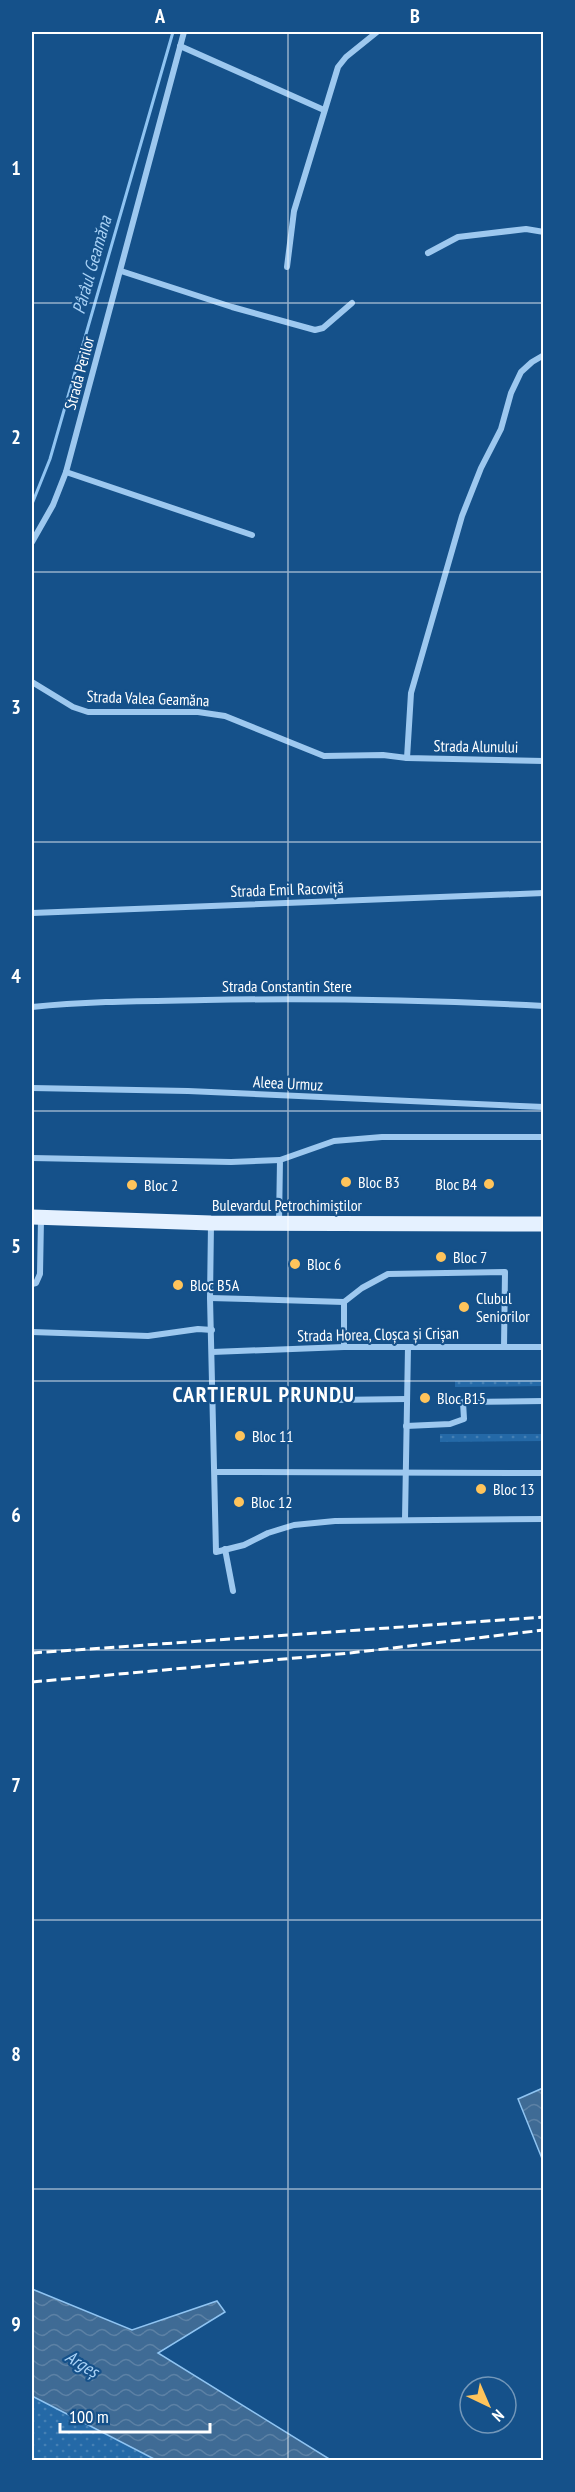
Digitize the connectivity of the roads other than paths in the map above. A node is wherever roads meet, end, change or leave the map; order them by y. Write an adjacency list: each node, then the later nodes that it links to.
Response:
1 (184, 32): 3 (street, Strada Perilor)
2 (377, 32): 4 (street)
3 (180, 46): 4 (street); 8 (street, Strada Perilor)
4 (324, 110): 7 (street)
5 (543, 232): 6 (street)
6 (428, 253)
7 (286, 267)
8 (121, 271): 9 (street); 11 (street, Strada Perilor)
9 (352, 303)
10 (543, 356): 15 (street)
11 (66, 472): 12 (street); 13 (street, Strada Perilor)
12 (252, 535)
13 (32, 542)
14 (32, 682): 15 (street, Strada Valea Geamăna)
15 (407, 758): 16 (street, Strada Alunului)
16 (543, 761)
17 (543, 893): 18 (street, Strada Emil Racoviță)
18 (32, 913)
19 (543, 1006): 20 (street, Strada Constantin Stere)
20 (32, 1007)
21 (32, 1088): 22 (street, Aleea Urmuz)
22 (543, 1107)
23 (543, 1137): 25 (street)
24 (32, 1158): 25 (street)
25 (280, 1160): 28 (street)
26 (36, 1217): 27 (main road, Bulevardul Petrochimiștilor); 30 (street)
27 (211, 1223): 28 (main road, Bulevardul Petrochimiștilor); 31 (street)
28 (279, 1223): 29 (main road, Bulevardul Petrochimiștilor)
29 (543, 1224)
30 (32, 1284)
31 (210, 1298): 32 (street); 33 (street)
32 (344, 1302): 35 (street); 37 (street)
33 (212, 1330): 34 (street); 39 (street)
34 (32, 1332)
35 (344, 1347): 36 (street, Strada Horea, Cloșca și Crișan); 39 (street, Strada Horea, Cloșca și Crișan)
36 (408, 1347): 37 (street, Strada Horea, Cloșca și Crișan); 40 (street)
37 (504, 1347): 38 (street, Strada Horea, Cloșca și Crișan)
38 (543, 1347)
39 (212, 1352): 44 (street)
40 (407, 1399): 41 (street); 43 (street)
41 (333, 1400)
42 (543, 1401): 43 (street)
43 (406, 1426): 45 (street)
44 (215, 1472): 45 (street); 49 (street)
45 (406, 1473): 46 (street); 47 (street)
46 (543, 1473)
47 (405, 1519): 48 (street); 49 (street)
48 (543, 1519)
49 (225, 1549): 50 (street)
50 (234, 1591)

